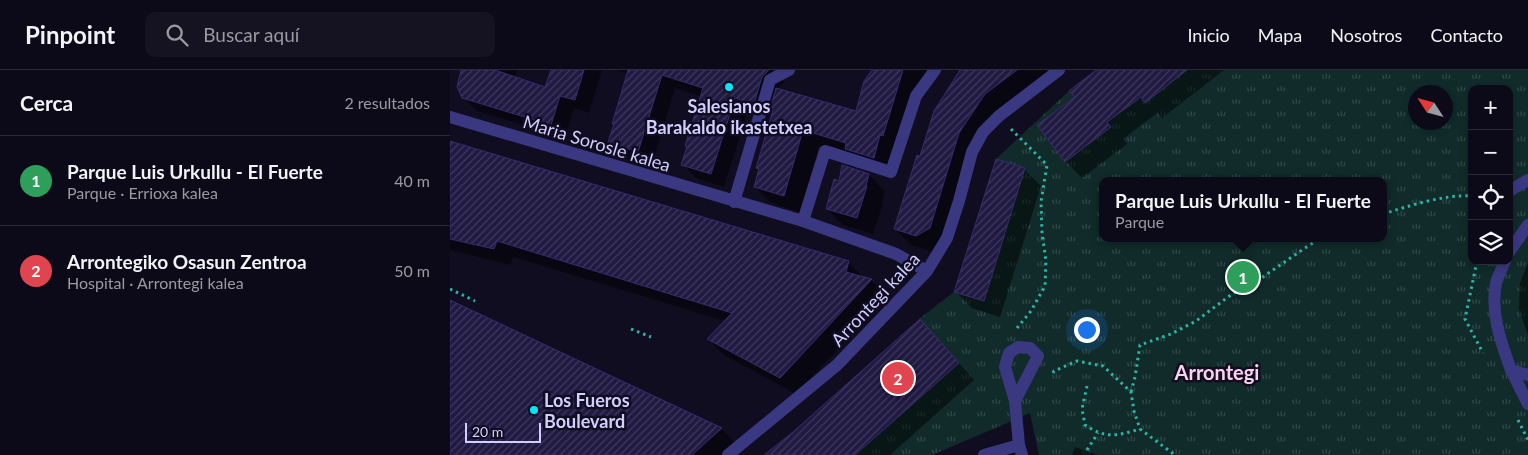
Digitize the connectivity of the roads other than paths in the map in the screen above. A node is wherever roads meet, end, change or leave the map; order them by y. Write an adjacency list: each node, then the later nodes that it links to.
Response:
1 (788, 70): 7 (street)
2 (935, 70): 8 (street)
3 (1059, 70): 12 (street, Arrontegi kalea)
4 (450, 117): 7 (street, Maria Sorosle kalea)
5 (1528, 180): 6 (street)
6 (1513, 189)
7 (734, 202): 8 (street, Maria Sorosle kalea)
8 (803, 221): 12 (street, Maria Sorosle kalea)
9 (1528, 225): 10 (street)
10 (1513, 246)
11 (1503, 265): 13 (street)
12 (928, 272): 18 (street, Arrontegi kalea)
13 (1511, 370): 14 (street); 16 (street)
14 (1528, 375)
15 (1015, 401): 15 (street); 17 (street)
16 (1528, 404)
17 (1021, 450): 19 (street)
18 (728, 455)
19 (984, 455)

